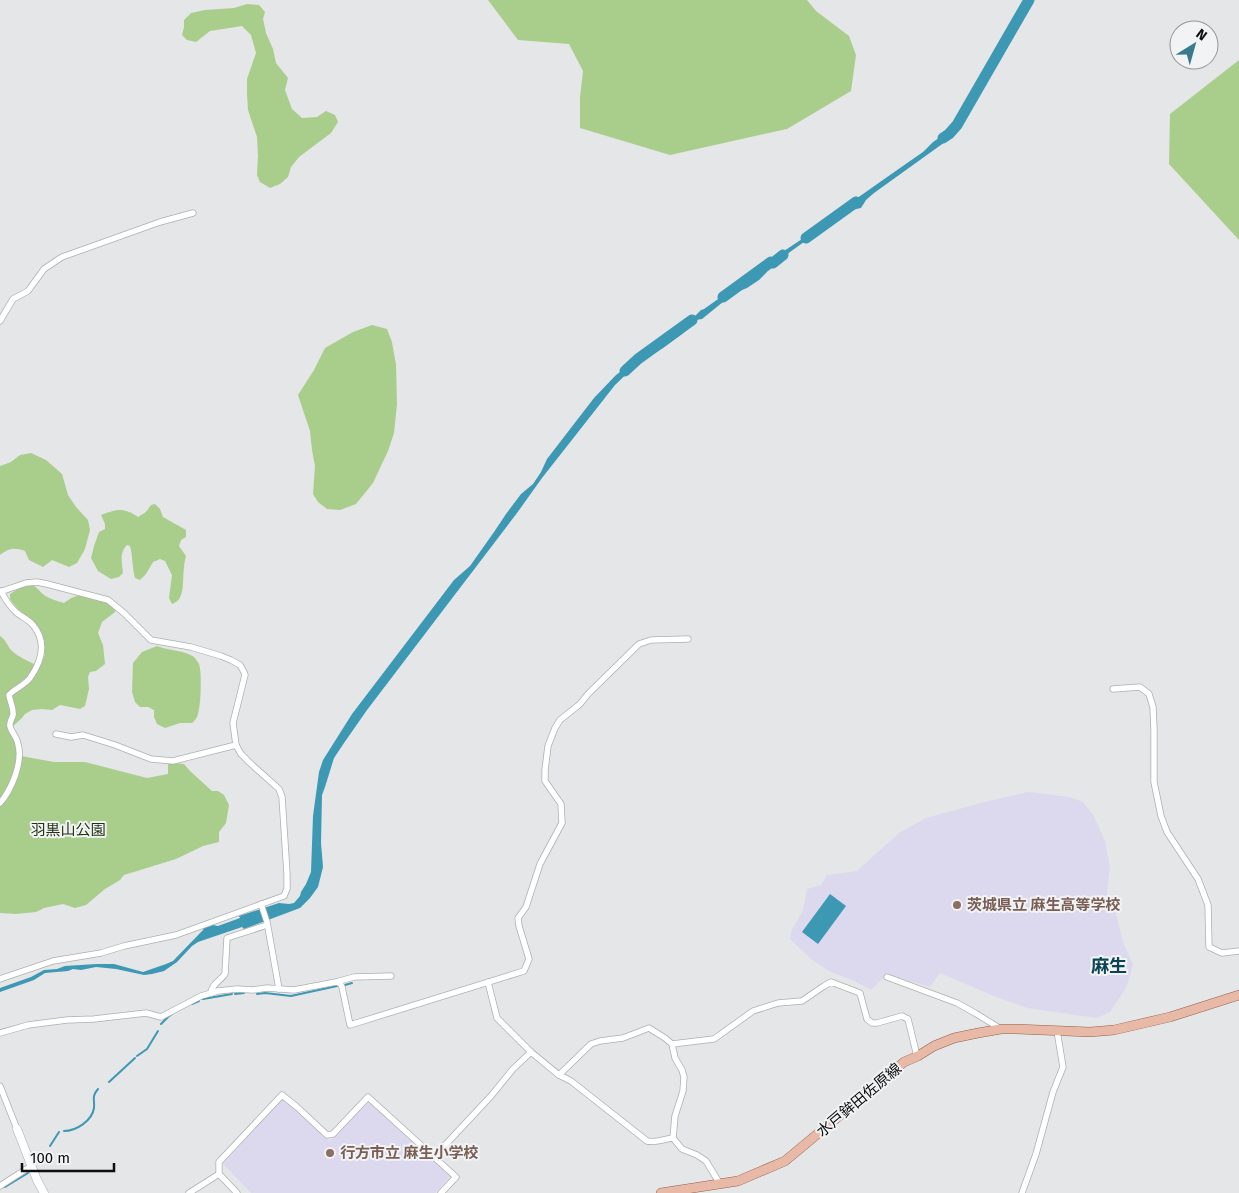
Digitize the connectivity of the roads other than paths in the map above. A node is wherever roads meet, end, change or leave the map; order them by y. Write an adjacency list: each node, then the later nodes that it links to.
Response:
1 (193, 213): 2 (street)
2 (0, 321)
3 (1, 591): 7 (street); 8 (street)
4 (688, 639): 16 (street)
5 (1112, 689): 11 (street)
6 (56, 734): 7 (street)
7 (236, 745): 9 (street)
8 (0, 803)
9 (261, 905): 10 (street); 14 (street)
10 (267, 923): 17 (street); 18 (street)
11 (1239, 951)
12 (391, 976): 15 (street)
13 (887, 977): 20 (street)
14 (0, 979)
15 (336, 982): 16 (street); 17 (street)
16 (488, 982): 24 (street)
17 (279, 989): 18 (street)
18 (211, 993): 22 (street)
19 (1239, 995): 21 (main road, 水戸鉾田佐原線)
20 (1001, 1029): 21 (main road, 水戸鉾田佐原線); 25 (main road, 水戸鉾田佐原線)
21 (1056, 1031): 40 (street)
22 (0, 1033)
23 (672, 1044): 25 (street); 26 (street); 29 (street)
24 (531, 1052): 26 (street); 30 (street)
25 (918, 1056): 33 (main road, 水戸鉾田佐原線)
26 (559, 1075): 29 (street)
27 (0, 1086): 28 (street)
28 (17, 1129): 31 (street)
29 (673, 1138): 33 (street)
30 (434, 1157): 32 (street); 38 (street)
31 (31, 1166): 34 (street); 35 (street)
32 (219, 1174): 36 (street); 37 (street)
33 (720, 1184): 39 (main road, 水戸鉾田佐原線)
34 (0, 1186)
35 (44, 1193)
36 (189, 1193)
37 (237, 1193)
38 (441, 1193)
39 (661, 1193)
40 (1022, 1193)

